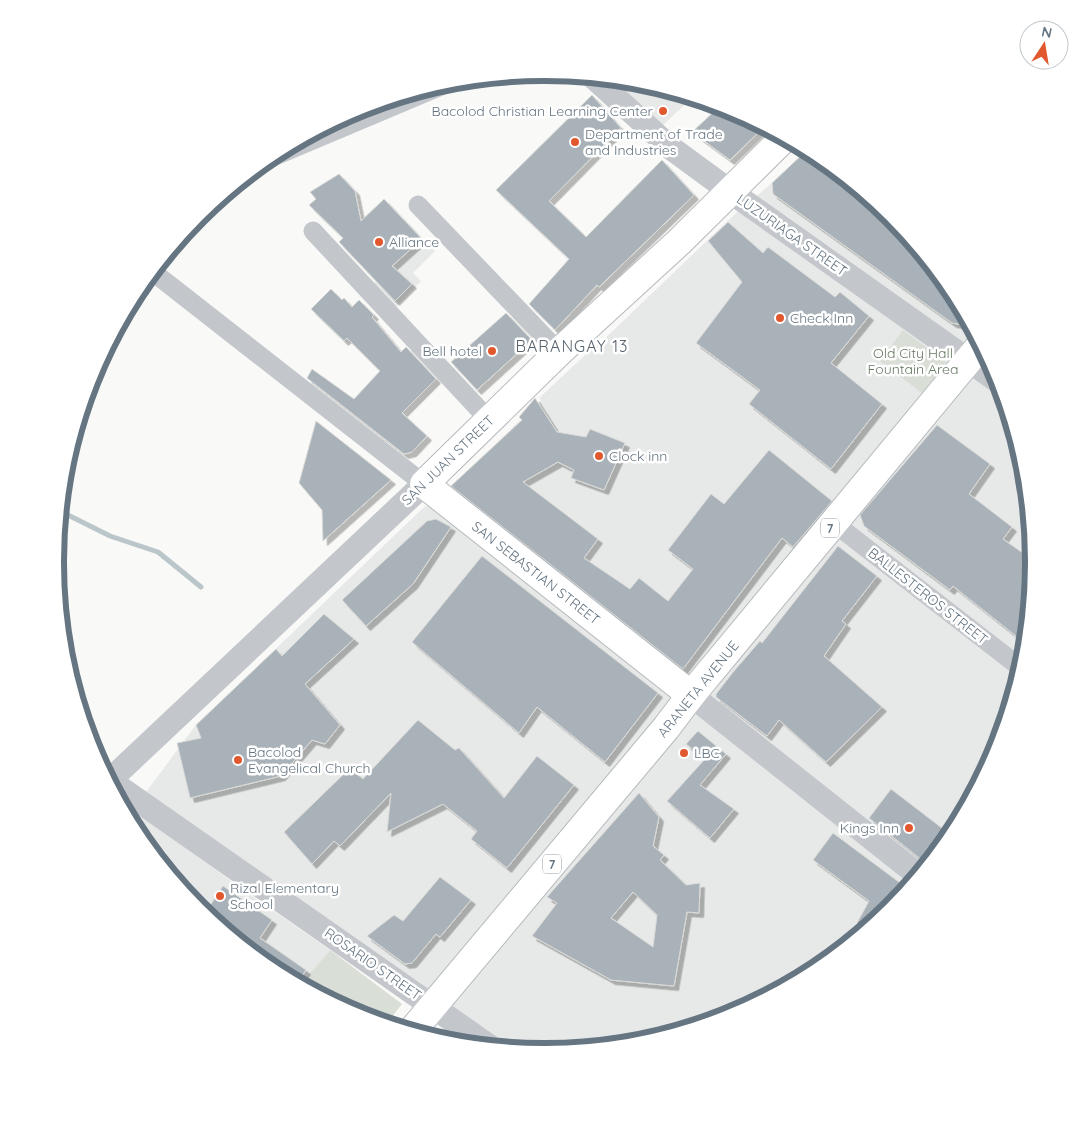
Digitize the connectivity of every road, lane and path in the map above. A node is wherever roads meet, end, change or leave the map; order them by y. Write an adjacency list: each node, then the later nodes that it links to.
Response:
1 (601, 84): 5 (street, LUZURIAGA STREET)
2 (401, 104): 3 (street)
3 (321, 137)
4 (779, 143): 5 (main road, SAN JUAN STREET)
5 (731, 192): 9 (main road, SAN JUAN STREET); 10 (street, LUZURIAGA STREET)
6 (418, 206): 9 (street)
7 (313, 231): 11 (street)
8 (158, 276): 12 (street, SAN SEBASTIAN STREET)
9 (559, 352): 11 (main road, SAN JUAN STREET)
10 (975, 353): 13 (main road, ARANETA AVENUE / 7)
11 (489, 420): 12 (main road, SAN JUAN STREET)
12 (424, 484): 15 (main road, SAN SEBASTIAN STREET); 16 (street, SAN JUAN STREET)
13 (834, 524): 14 (street, BALLESTEROS STREET); 15 (main road, ARANETA AVENUE / 7)
14 (1015, 662)
15 (691, 695): 18 (street, SAN SEBASTIAN STREET); 19 (main road, ARANETA AVENUE / 7)
16 (113, 776)
17 (120, 788): 19 (street, ROSARIO STREET)
18 (913, 871)
19 (433, 1006): 20 (main road, ARANETA AVENUE / 7); 21 (street, ROSARIO STREET)
20 (417, 1025)
21 (478, 1038)

